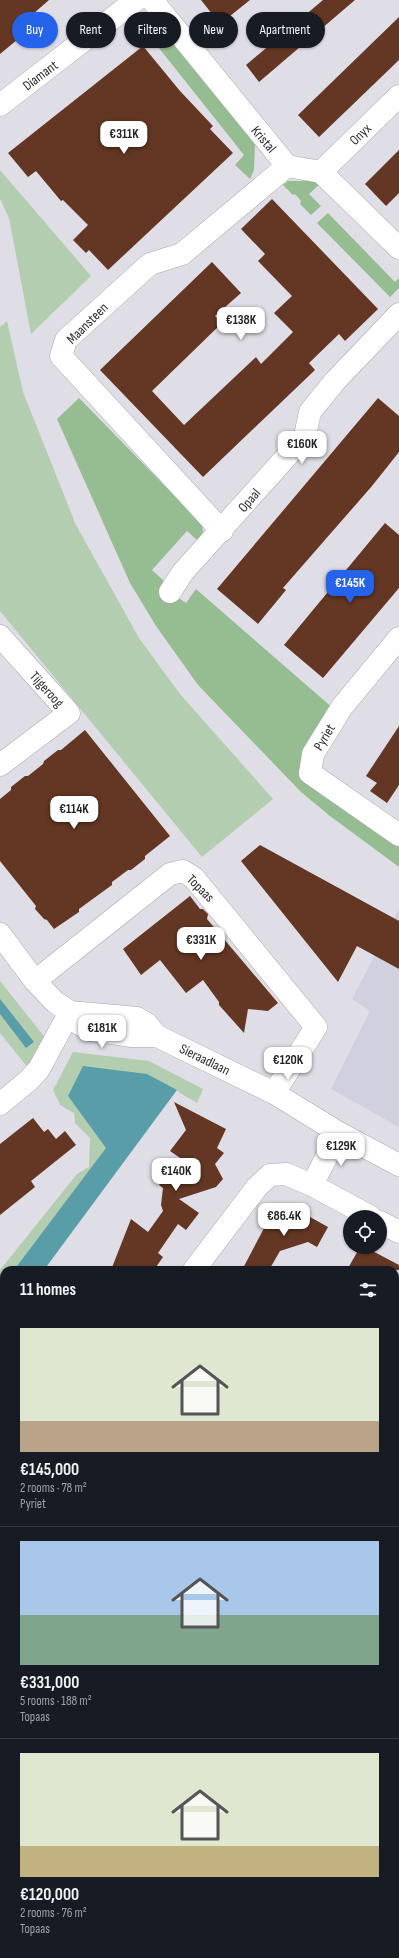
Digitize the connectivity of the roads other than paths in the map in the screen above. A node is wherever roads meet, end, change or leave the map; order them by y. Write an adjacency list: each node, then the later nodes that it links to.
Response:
1 (136, 0): 4 (street, Diamant)
2 (152, 0): 5 (street, Kristal)
3 (399, 96): 6 (street, Onyx)
4 (0, 105)
5 (287, 166): 6 (street, Kristal); 9 (street, Maansteen)
6 (321, 172): 7 (street)
7 (399, 248)
8 (399, 314): 9 (street, Opaal)
9 (222, 531): 10 (street, Opaal)
10 (170, 592)
11 (0, 636): 13 (street, Tijgeroog)
12 (399, 638): 14 (street, Pyriet)
13 (0, 765)
14 (399, 835)
15 (0, 934): 16 (street, Sieraadlaan)
16 (35, 981): 17 (street, Sieraadlaan); 18 (street, Topaas)
17 (70, 1012): 18 (street, Sieraadlaan); 19 (street)
18 (274, 1093): 20 (street, Sieraadlaan)
19 (0, 1104)
20 (339, 1133): 21 (street, Sieraadlaan); 22 (street)
21 (399, 1164)
22 (312, 1185): 23 (street); 26 (street)
23 (358, 1210)
24 (387, 1226): 25 (street)
25 (399, 1232)
26 (197, 1266)

